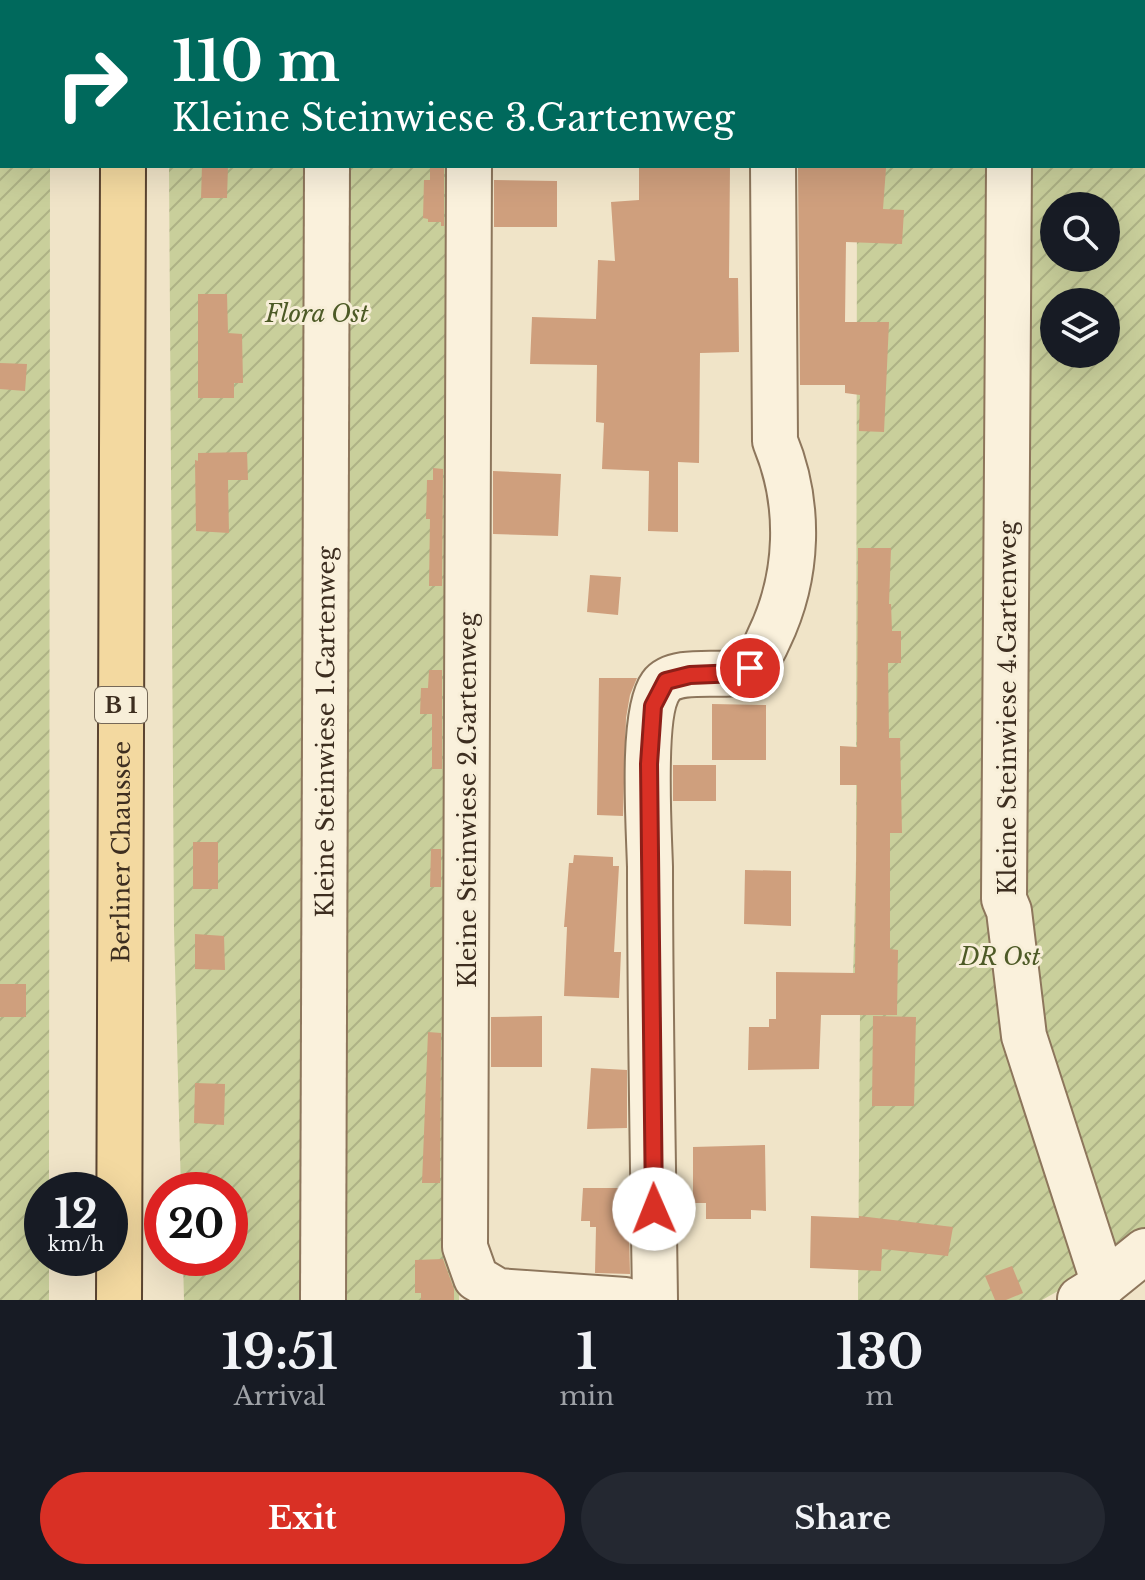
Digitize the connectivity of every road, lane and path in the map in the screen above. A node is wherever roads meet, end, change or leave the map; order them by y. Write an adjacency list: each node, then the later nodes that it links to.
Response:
1 (123, 168): 8 (main road, Berliner Chaussee / B 1)
2 (327, 168): 9 (lane, Kleine Steinwiese 1.Gartenweg)
3 (469, 168): 10 (lane, Kleine Steinwiese 2.Gartenweg)
4 (773, 168): 11 (lane)
5 (1009, 168): 7 (lane, Kleine Steinwiese 4.Gartenweg)
6 (1145, 1251): 7 (lane)
7 (1091, 1292)
8 (119, 1300)
9 (323, 1300)
10 (625, 1300)
11 (655, 1300)

